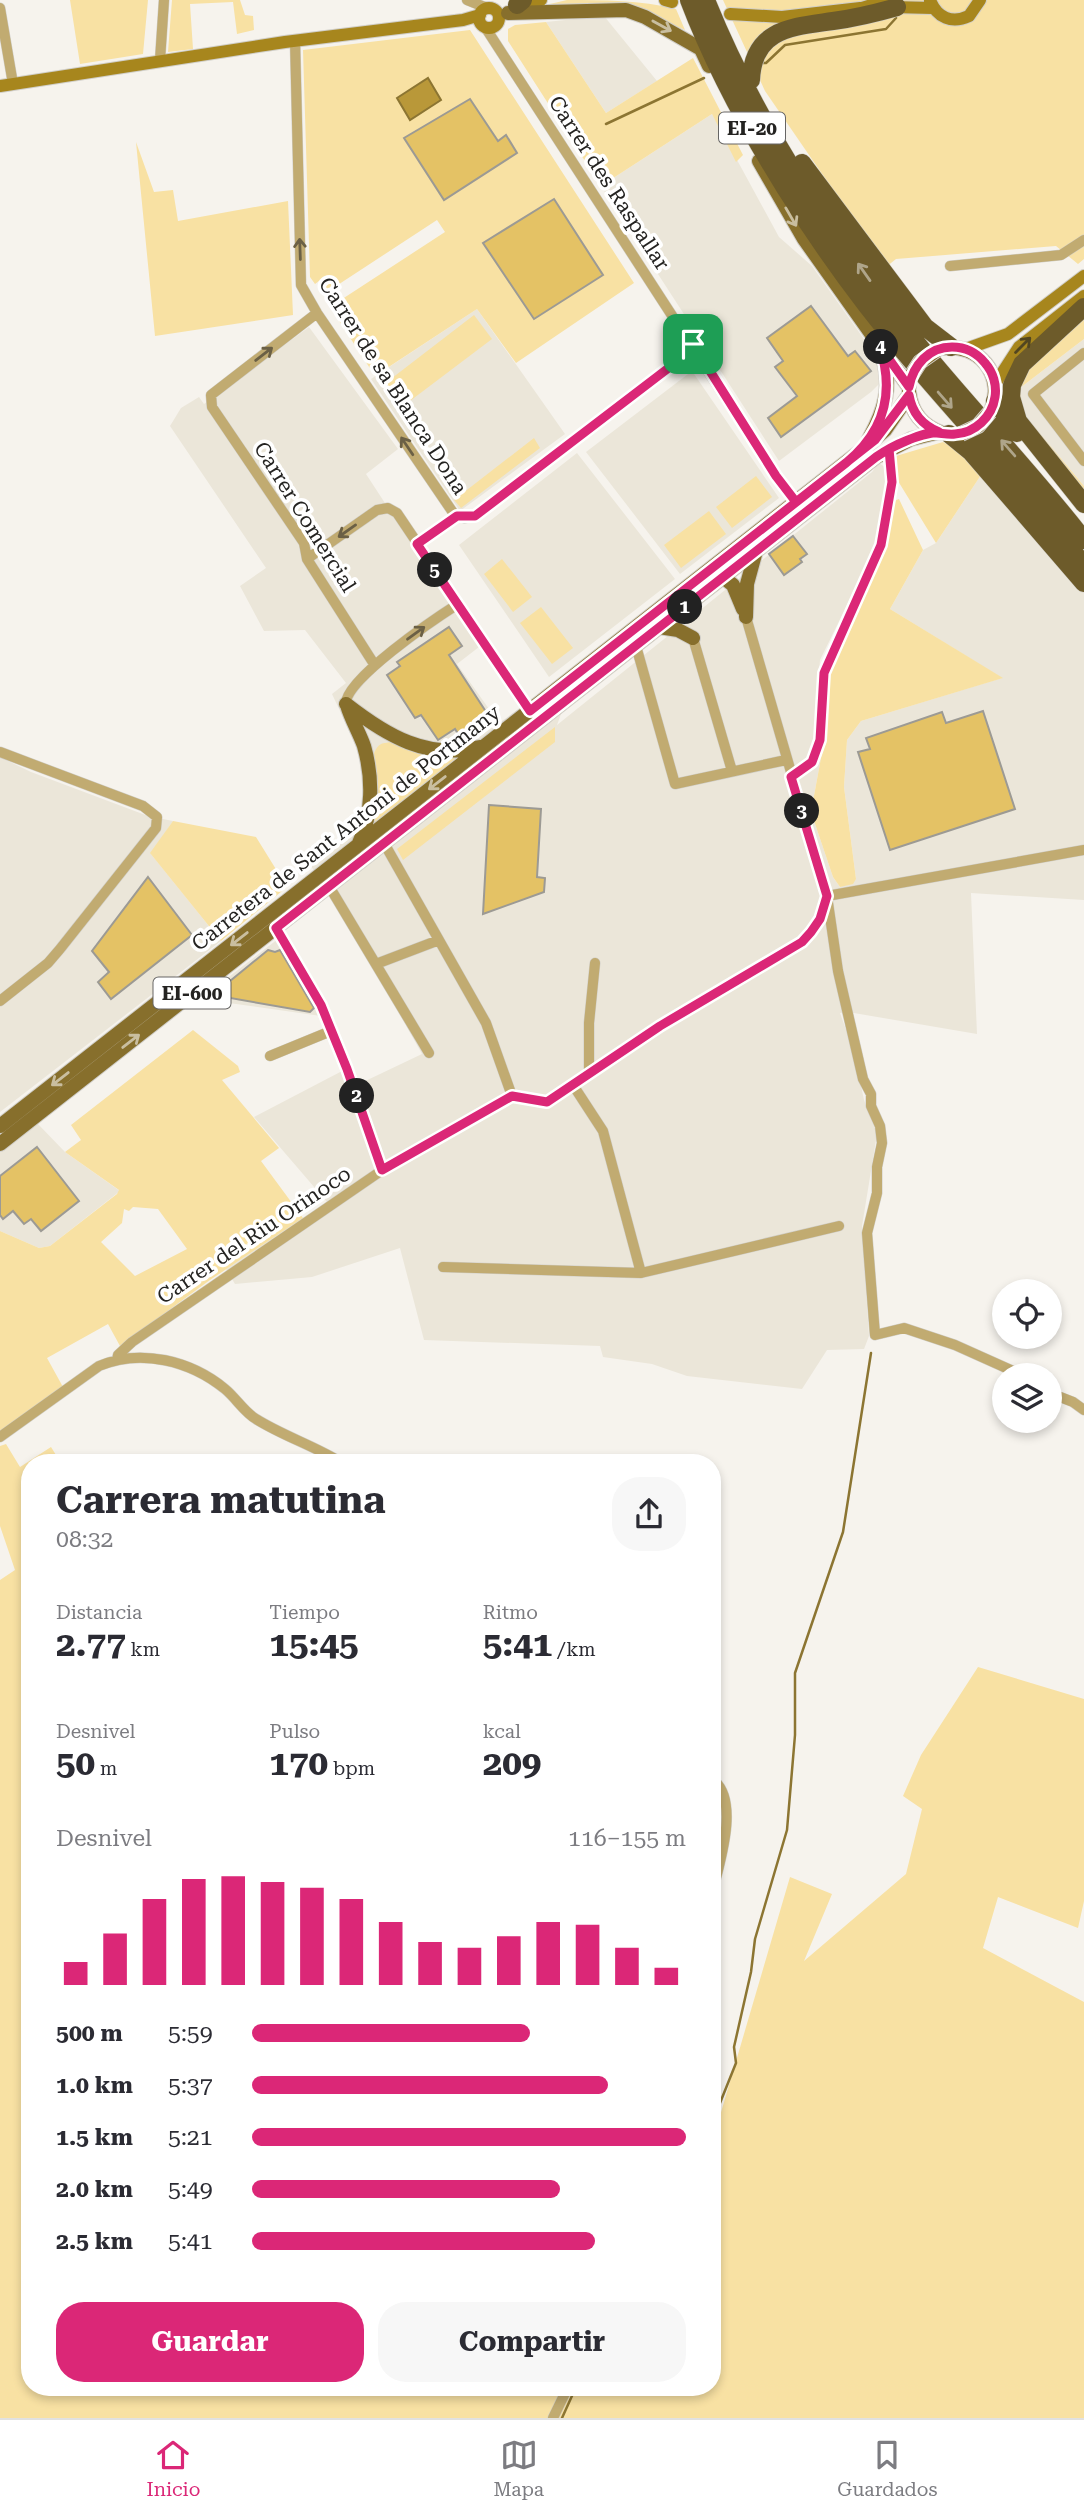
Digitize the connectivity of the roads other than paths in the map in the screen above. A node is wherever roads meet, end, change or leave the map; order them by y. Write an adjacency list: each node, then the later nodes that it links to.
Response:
1 (164, 0): 13 (street)
2 (467, 0): 9 (street)
3 (677, 0): 12 (highway); 42 (highway, EI-20, one-way to 42)
4 (706, 0): 10 (highway, EI-20)
5 (980, 0): 7 (street)
6 (892, 4): 7 (street); 10 (street); 14 (highway)
7 (932, 4)
8 (0, 8): 15 (street)
9 (503, 13): 11 (street); 12 (main road, one-way to 12); 22 (street, Carrer des Raspallar)
10 (722, 17): 14 (highway); 38 (highway, EI-20, one-way to 10)
11 (290, 41): 13 (street); 21 (street, Carrer de sa Blanca Dona, one-way to 11)
12 (701, 50): 23 (main road, one-way to 23)
13 (160, 60): 15 (street)
14 (751, 80): 24 (highway)
15 (6, 85)
16 (1084, 240): 17 (street)
17 (950, 265)
18 (1084, 276): 24 (street, EI-600)
19 (1084, 296): 29 (street, EI-600, one-way to 19)
20 (1084, 307): 35 (highway)
21 (317, 313): 37 (street, Carrer de sa Blanca Dona, one-way to 21); 41 (street, Carrer Comercial, one-way to 21)
22 (688, 340): 26 (street, Carrer de sa Blanca Dona); 27 (street, Carrer des Raspallar)
23 (879, 345): 28 (main road); 31 (main road)
24 (951, 349): 28 (main road, EI-600, bridge); 29 (main road)
25 (1084, 353): 33 (street)
26 (679, 360): 27 (street); 37 (street, Carrer de sa Blanca Dona)
27 (701, 360): 34 (street, Carrer des Raspallar)
28 (910, 386): 30 (main road); 31 (main road, EI-600)
29 (993, 399): 30 (main road, EI-600, bridge); 36 (highway)
30 (949, 433): 32 (main road, EI-600); 44 (highway)
31 (863, 449): 34 (main road, EI-600)
32 (889, 449): 40 (main road, EI-600); 60 (street)
33 (1084, 461)
34 (796, 502): 53 (main road, Carretera de Sant Antoni de Portmany / EI-600)
35 (1084, 504)
36 (1084, 514)
37 (457, 516): 39 (street)
38 (1084, 540)
39 (417, 544): 41 (street, one-way to 41); 45 (street)
40 (756, 551): 43 (main road, EI-600); 47 (main road)
41 (307, 559): 51 (street, Carrer Comercial)
42 (1084, 566)
43 (723, 577): 46 (main road, EI-600); 47 (main road)
44 (1084, 583)
45 (458, 604): 51 (street, one-way to 45); 53 (street)
46 (686, 607): 48 (main road, EI-600); 49 (main road)
47 (746, 617): 58 (street)
48 (659, 627): 49 (main road); 50 (main road, EI-600)
49 (693, 638): 59 (street)
50 (636, 646): 59 (street); 61 (main road, Carretera de Sant Antoni de Portmany / EI-600)
51 (374, 664): 52 (street)
52 (346, 704): 54 (main road); 57 (main road)
53 (530, 711): 55 (main road, Carretera de Sant Antoni de Portmany / EI-600)
54 (399, 737): 55 (main road); 57 (main road)
55 (485, 746): 62 (main road, Carretera de Sant Antoni de Portmany / EI-600, one-way to 62)
56 (0, 752): 70 (street)
57 (366, 754): 62 (main road)
58 (786, 760): 59 (street); 60 (street)
59 (732, 771)
60 (791, 777): 65 (street)
61 (384, 843): 64 (main road, Carretera de Sant Antoni de Portmany / EI-600); 67 (street)
62 (358, 846): 77 (main road, Carretera de Sant Antoni de Portmany / EI-600, one-way to 77)
63 (1084, 850): 65 (street)
64 (329, 886): 66 (main road, Carretera de Sant Antoni de Portmany / EI-600); 69 (street)
65 (827, 896): 74 (street); 84 (street)
66 (276, 928): 71 (street); 78 (main road, Carretera de Sant Antoni de Portmany / EI-600, one-way to 66)
67 (439, 940): 69 (street); 76 (street)
68 (595, 963): 74 (street)
69 (376, 964): 72 (street)
70 (0, 1001)
71 (331, 1031): 73 (street); 79 (street)
72 (429, 1053)
73 (270, 1056)
74 (589, 1074): 75 (street)
75 (573, 1085): 76 (street); 82 (street)
76 (512, 1096): 79 (street, Carrer del Riu Orinoco)
77 (0, 1126)
78 (0, 1144)
79 (382, 1170): 83 (street, Carrer del Riu Orinoco)
80 (839, 1226): 82 (street)
81 (443, 1268): 82 (street)
82 (641, 1273)
83 (117, 1360): 87 (street, Carrer del Riu Orinoco); 88 (street)
84 (995, 1363)
85 (1062, 1398): 86 (street)
86 (1084, 1410)
87 (0, 1437)
88 (324, 1454)
89 (721, 1790): 90 (street)
90 (721, 1853)
91 (564, 2396): 92 (street)
92 (553, 2418)

